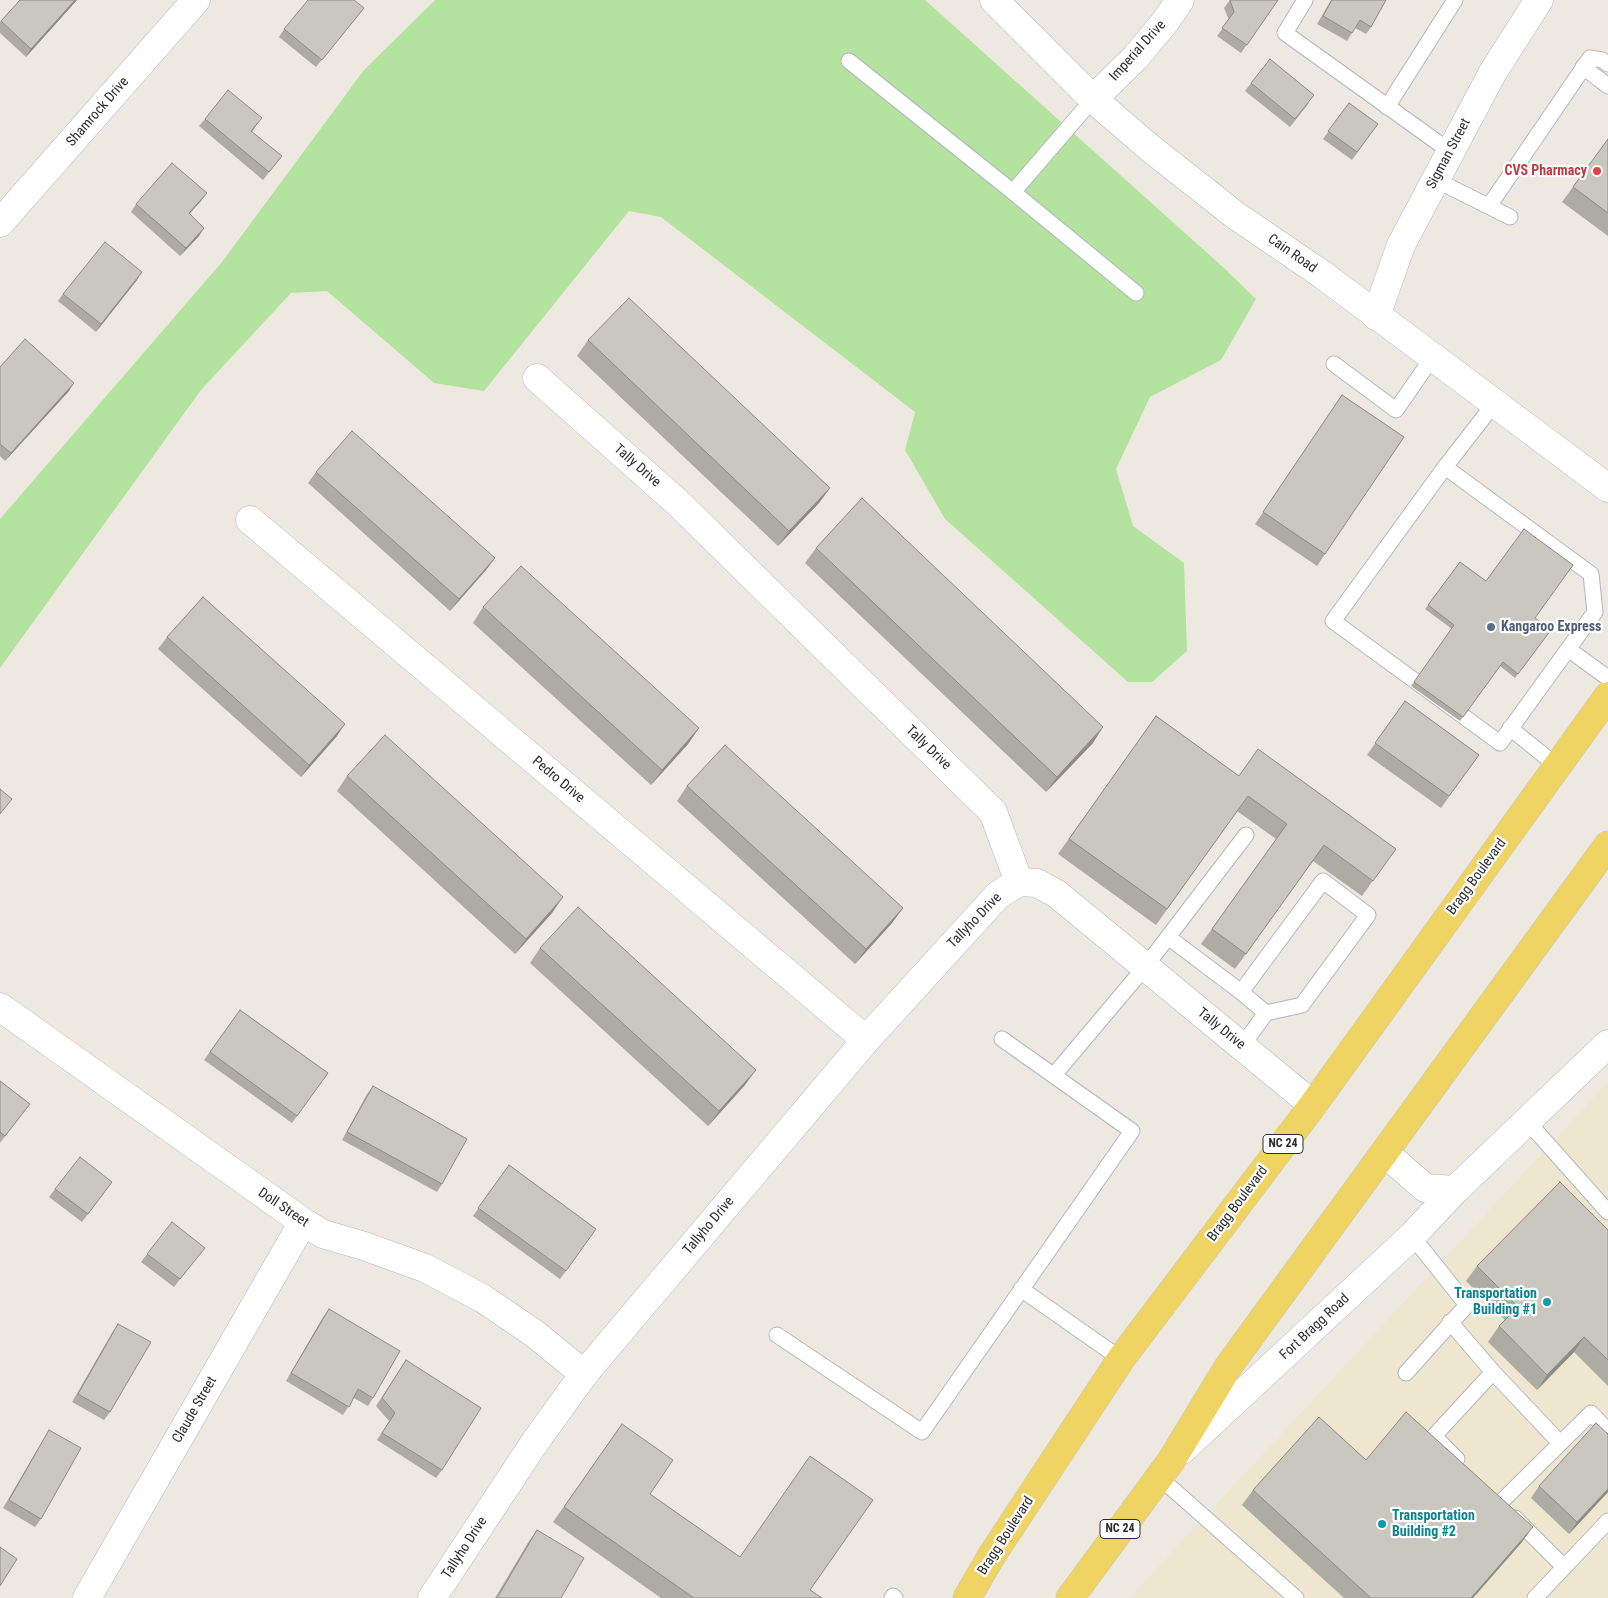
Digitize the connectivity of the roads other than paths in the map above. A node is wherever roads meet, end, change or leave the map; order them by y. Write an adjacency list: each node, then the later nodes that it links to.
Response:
1 (196, 0): 18 (street, Shamrock Drive)
2 (994, 0): 11 (street, Cain Road)
3 (1180, 0): 11 (street, Imperial Drive)
4 (1305, 0): 12 (lane)
5 (1455, 0): 12 (lane)
6 (1538, 0): 13 (street, Sigman Street)
7 (849, 61): 15 (lane)
8 (1608, 64): 9 (lane)
9 (1583, 67): 10 (lane); 16 (lane)
10 (1608, 86)
11 (1093, 99): 15 (lane); 20 (street, Cain Road)
12 (1387, 107): 13 (lane)
13 (1451, 152): 14 (street, Sigman Street)
14 (1436, 180): 16 (lane); 20 (street, Sigman Street)
15 (1013, 192): 19 (lane)
16 (1489, 206): 17 (lane)
17 (1510, 217)
18 (0, 223)
19 (1136, 293)
20 (1376, 316): 21 (street, Cain Road)
21 (1432, 358): 22 (lane); 24 (street, Cain Road)
22 (1334, 364)
23 (537, 378): 35 (street, Tally Drive)
24 (1494, 404): 25 (lane); 26 (street, Cain Road)
25 (1445, 467): 28 (lane); 31 (lane)
26 (1608, 488)
27 (250, 520): 42 (street, Pedro Drive)
28 (1568, 649): 29 (lane); 31 (lane)
29 (1608, 678)
30 (1608, 696): 32 (main road, Bragg Boulevard / NC 24)
31 (1510, 728): 32 (lane)
32 (1558, 766): 46 (main road, Bragg Boulevard / NC 24)
33 (1246, 835): 36 (lane)
34 (1608, 846): 48 (main road, NC 24)
35 (1019, 882): 37 (street, Tally Drive); 42 (street, Tallyho Drive)
36 (1168, 937): 37 (lane); 38 (lane)
37 (1145, 967): 44 (street, Tally Drive); 45 (lane)
38 (1241, 992): 40 (lane); 40 (lane)
39 (0, 1007): 51 (street, Doll Street)
40 (1266, 1013): 44 (lane)
41 (1002, 1039): 45 (lane)
42 (866, 1040): 59 (street, Tallyho Drive)
43 (1608, 1044): 47 (street, Fort Bragg Road)
44 (1242, 1046): 46 (street, Tally Drive)
45 (1054, 1075): 53 (lane)
46 (1313, 1105): 56 (main road, Bragg Boulevard / NC 24)
47 (1527, 1120): 49 (street, Fort Bragg Road); 50 (lane)
48 (1385, 1153): 49 (street); 62 (main road, NC 24)
49 (1455, 1190): 52 (street, Fort Bragg Road)
50 (1605, 1203)
51 (303, 1222): 59 (street, Doll Street); 68 (street, Claude Street)
52 (1412, 1236): 54 (lane); 62 (street, Fort Bragg Road)
53 (1021, 1289): 55 (lane); 56 (lane)
54 (1450, 1322): 57 (lane); 58 (lane)
55 (777, 1335)
56 (1122, 1359): 70 (main road, Bragg Boulevard / NC 24)
57 (1493, 1372): 61 (lane); 63 (lane)
58 (1406, 1373)
59 (584, 1374): 69 (street, Tallyho Drive)
60 (1608, 1431): 61 (lane)
61 (1560, 1443): 65 (lane)
62 (1165, 1469): 71 (main road, NC 24); 72 (lane)
63 (1467, 1470)
64 (1487, 1489): 65 (lane)
65 (1500, 1503): 67 (lane)
66 (1608, 1521): 67 (lane)
67 (1564, 1567): 73 (lane)
68 (87, 1598)
69 (432, 1598)
70 (966, 1598)
71 (1070, 1598)
72 (1296, 1598)
73 (1535, 1598)

